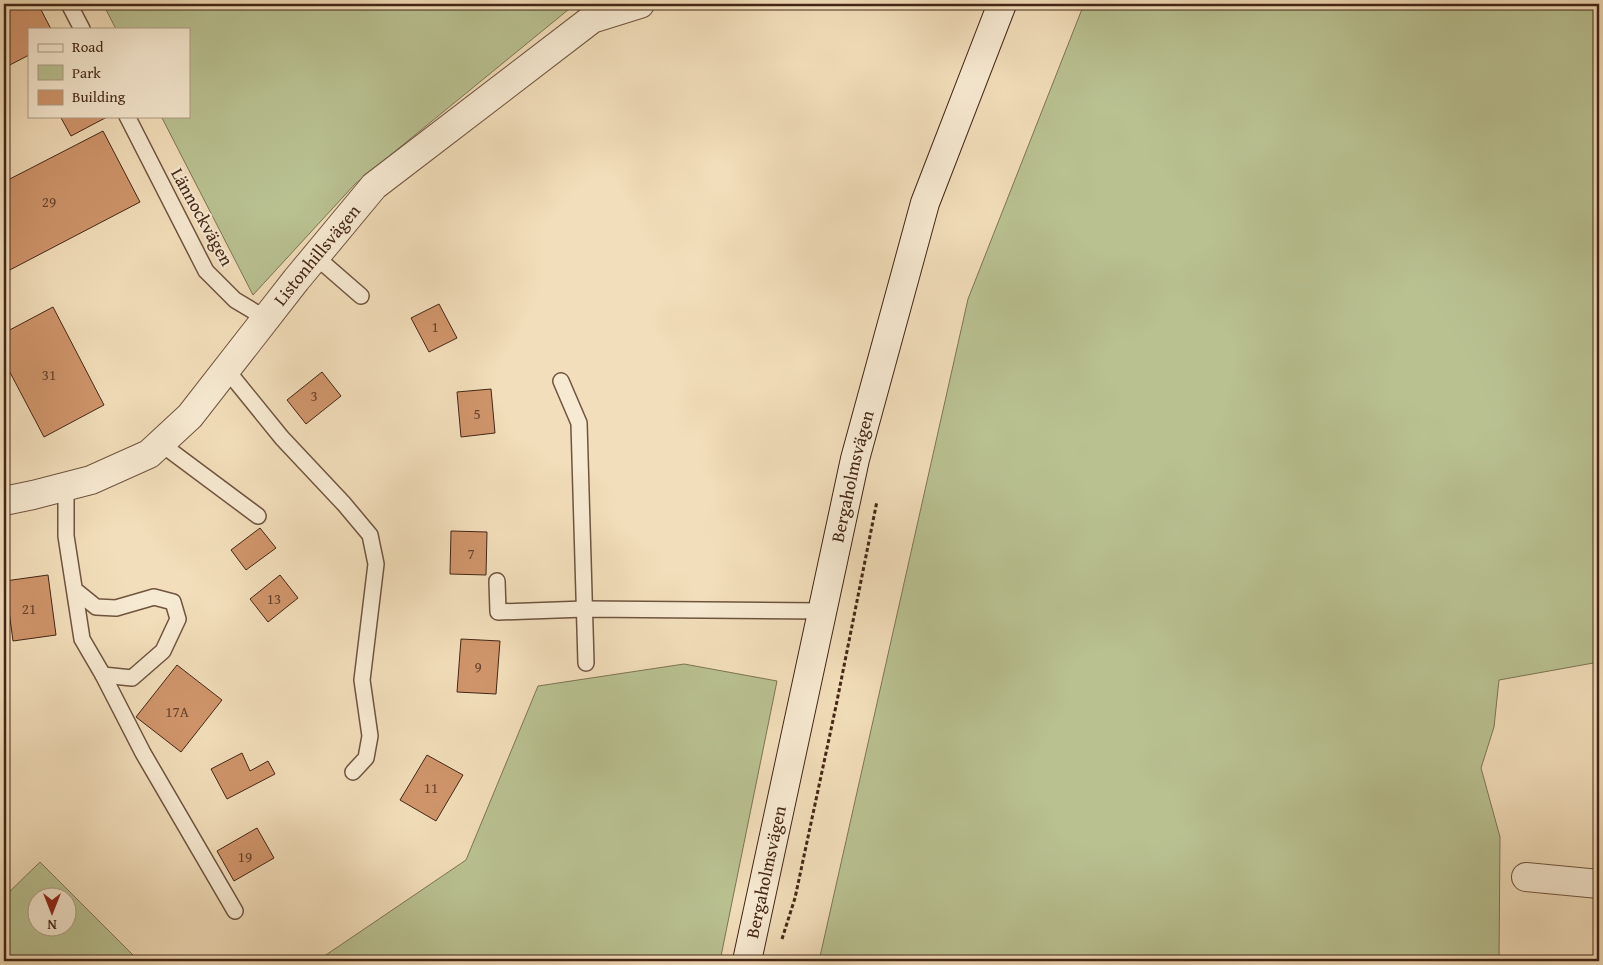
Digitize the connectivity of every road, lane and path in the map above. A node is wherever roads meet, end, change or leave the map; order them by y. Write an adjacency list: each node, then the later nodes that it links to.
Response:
1 (69, 4): 4 (lane)
2 (640, 4): 6 (main road, Listonhillsvägen)
3 (1002, 4): 19 (main road, Bergaholmsvägen)
4 (81, 28)
5 (128, 118): 8 (lane, Lännockvägen)
6 (316, 256): 7 (lane); 8 (main road, Listonhillsvägen)
7 (361, 296)
8 (265, 318): 9 (main road, Listonhillsvägen)
9 (226, 369): 11 (main road, Listonhillsvägen); 22 (lane)
10 (561, 382): 18 (lane)
11 (160, 443): 12 (main road, Listonhillsvägen); 15 (lane)
12 (66, 486): 14 (main road, Listonhillsvägen); 17 (lane)
13 (878, 494): 26 (path)
14 (4, 501)
15 (258, 516)
16 (497, 581): 18 (lane)
17 (74, 590): 21 (lane); 21 (lane)
18 (585, 609): 19 (lane); 20 (lane)
19 (822, 611): 27 (main road, Bergaholmsvägen)
20 (586, 663)
21 (103, 675): 25 (lane)
22 (353, 772)
23 (1526, 877): 24 (main road)
24 (1599, 884)
25 (235, 912)
26 (781, 943)
27 (747, 961)

